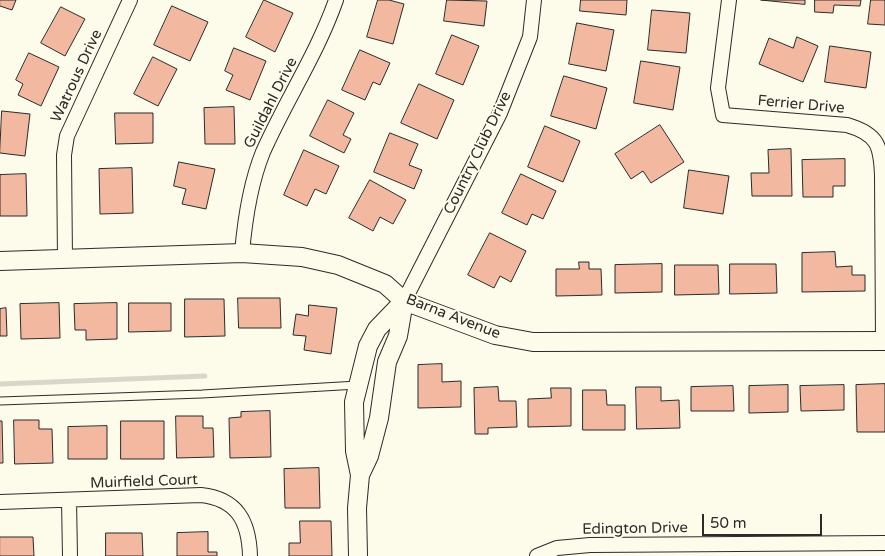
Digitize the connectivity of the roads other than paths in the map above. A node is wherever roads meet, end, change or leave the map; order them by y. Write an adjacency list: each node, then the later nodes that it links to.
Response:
1 (130, 0): 6 (street, Watrous Drive)
2 (336, 0): 5 (street, Guildahl Drive)
3 (534, 0): 8 (street, Country Club Drive)
4 (729, 0): 9 (street, Ferrier Drive)
5 (242, 253): 6 (street, Barna Avenue); 8 (street, Barna Avenue)
6 (65, 259): 7 (street, Barna Avenue)
7 (0, 261)
8 (404, 301): 9 (street, Barna Avenue); 10 (street, Country Club Drive); 12 (street, Country Club Drive)
9 (884, 341)
10 (358, 385): 11 (lane); 12 (street, Country Club Drive)
11 (0, 401)
12 (360, 474): 18 (street, Country Club Drive)
13 (69, 500): 14 (street, Muirfield Court); 16 (street); 17 (street, Muirfield Court)
14 (0, 502)
15 (885, 542): 19 (street, Edington Drive)
16 (70, 556)
17 (250, 556)
18 (358, 556)
19 (537, 556)

